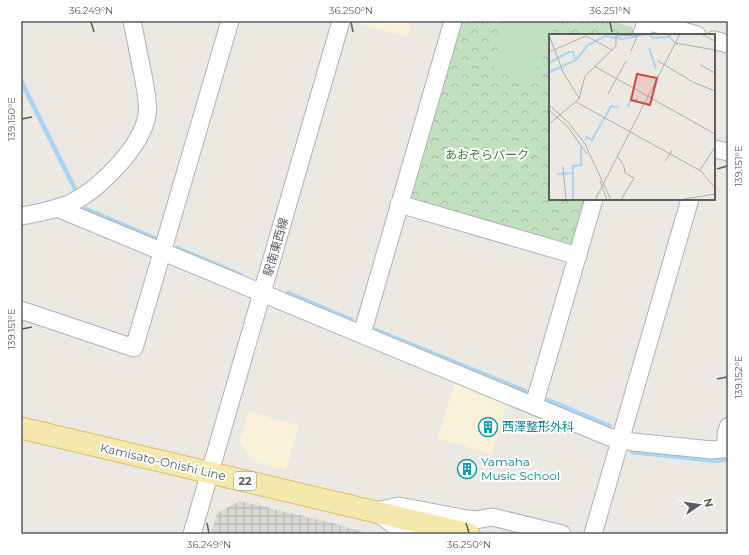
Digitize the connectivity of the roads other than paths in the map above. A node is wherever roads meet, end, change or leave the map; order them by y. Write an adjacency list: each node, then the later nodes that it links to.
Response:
1 (132, 21): 15 (street)
2 (230, 21): 17 (street)
3 (341, 21): 19 (street, 駅南東西線)
4 (453, 21): 14 (street)
5 (646, 21): 6 (street); 7 (street)
6 (642, 34)
7 (693, 34)
8 (715, 40): 9 (street)
9 (728, 44)
10 (715, 149): 11 (street)
11 (728, 152)
12 (594, 200): 18 (street)
13 (690, 200): 25 (street)
14 (399, 204): 18 (street); 21 (street)
15 (57, 208): 16 (street); 17 (street)
16 (21, 216)
17 (163, 253): 19 (street); 20 (street)
18 (578, 256): 22 (street)
19 (262, 293): 21 (street); 27 (street, 駅南東西線)
20 (21, 310)
21 (362, 334): 22 (street)
22 (534, 405): 25 (street)
23 (728, 427): 26 (street)
24 (21, 428): 27 (main road, Kamisato-Onishi Line / 22)
25 (620, 440): 26 (street); 33 (street)
26 (727, 448)
27 (211, 473): 28 (main road, Kamisato-Onishi Line / 22); 29 (street, 駅南東西線)
28 (376, 511): 30 (street); 31 (main road, Kamisato-Onishi Line / 22); 32 (street)
29 (192, 534)
30 (412, 534)
31 (469, 534)
32 (562, 534)
33 (593, 534)

